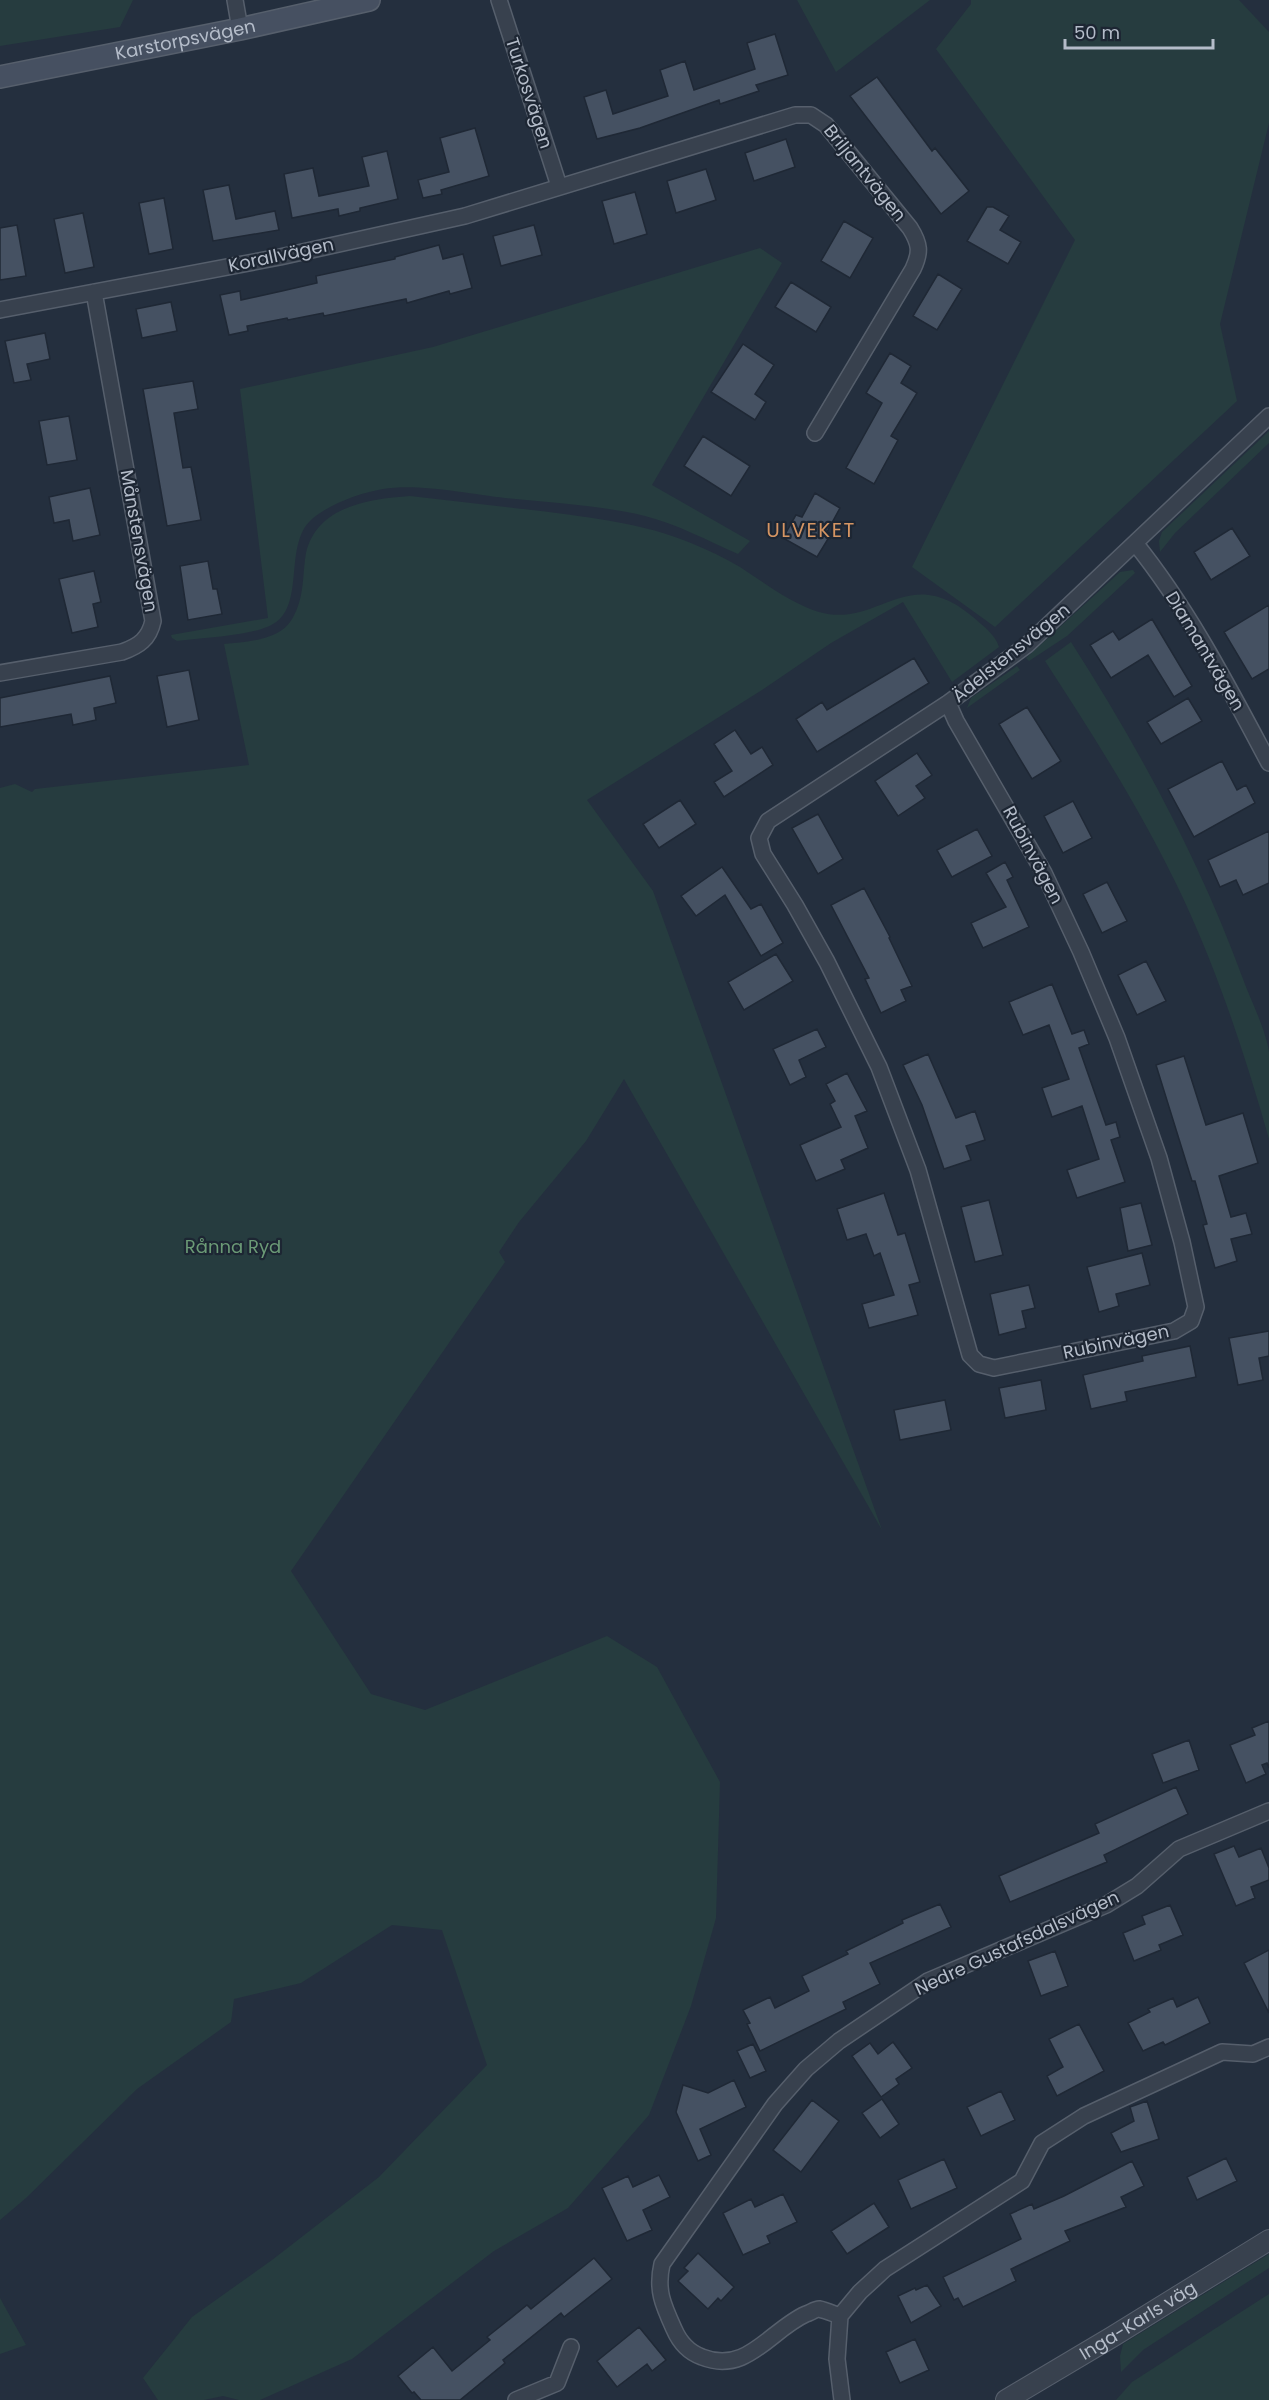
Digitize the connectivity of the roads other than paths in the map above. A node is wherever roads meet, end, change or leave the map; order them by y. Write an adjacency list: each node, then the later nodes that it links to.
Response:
1 (235, 0): 4 (street)
2 (369, 0): 4 (main road, Karstorpsvägen)
3 (499, 0): 6 (street, Turkosvägen)
4 (240, 29): 5 (main road, Karstorpsvägen)
5 (0, 77)
6 (559, 186): 7 (street, Korallvägen); 10 (street, Briljantvägen)
7 (94, 292): 8 (street, Korallvägen); 12 (street, Månstensvägen)
8 (0, 310)
9 (1269, 416): 11 (street, Ädelstensvägen)
10 (815, 433)
11 (1135, 543): 13 (street, Ädelstensvägen); 14 (street, Diamantvägen)
12 (0, 673)
13 (948, 703): 15 (street, Ädelstensvägen); 15 (street, Rubinvägen)
14 (1269, 763)
15 (759, 838)
16 (1269, 1811): 19 (street, Nedre Gustafsdalsvägen)
17 (1269, 2047): 19 (street)
18 (1269, 2240): 23 (street, Inga-Karls väg)
19 (840, 2316): 22 (street)
20 (571, 2347): 21 (street)
21 (516, 2400)
22 (842, 2400)
23 (1006, 2400)

